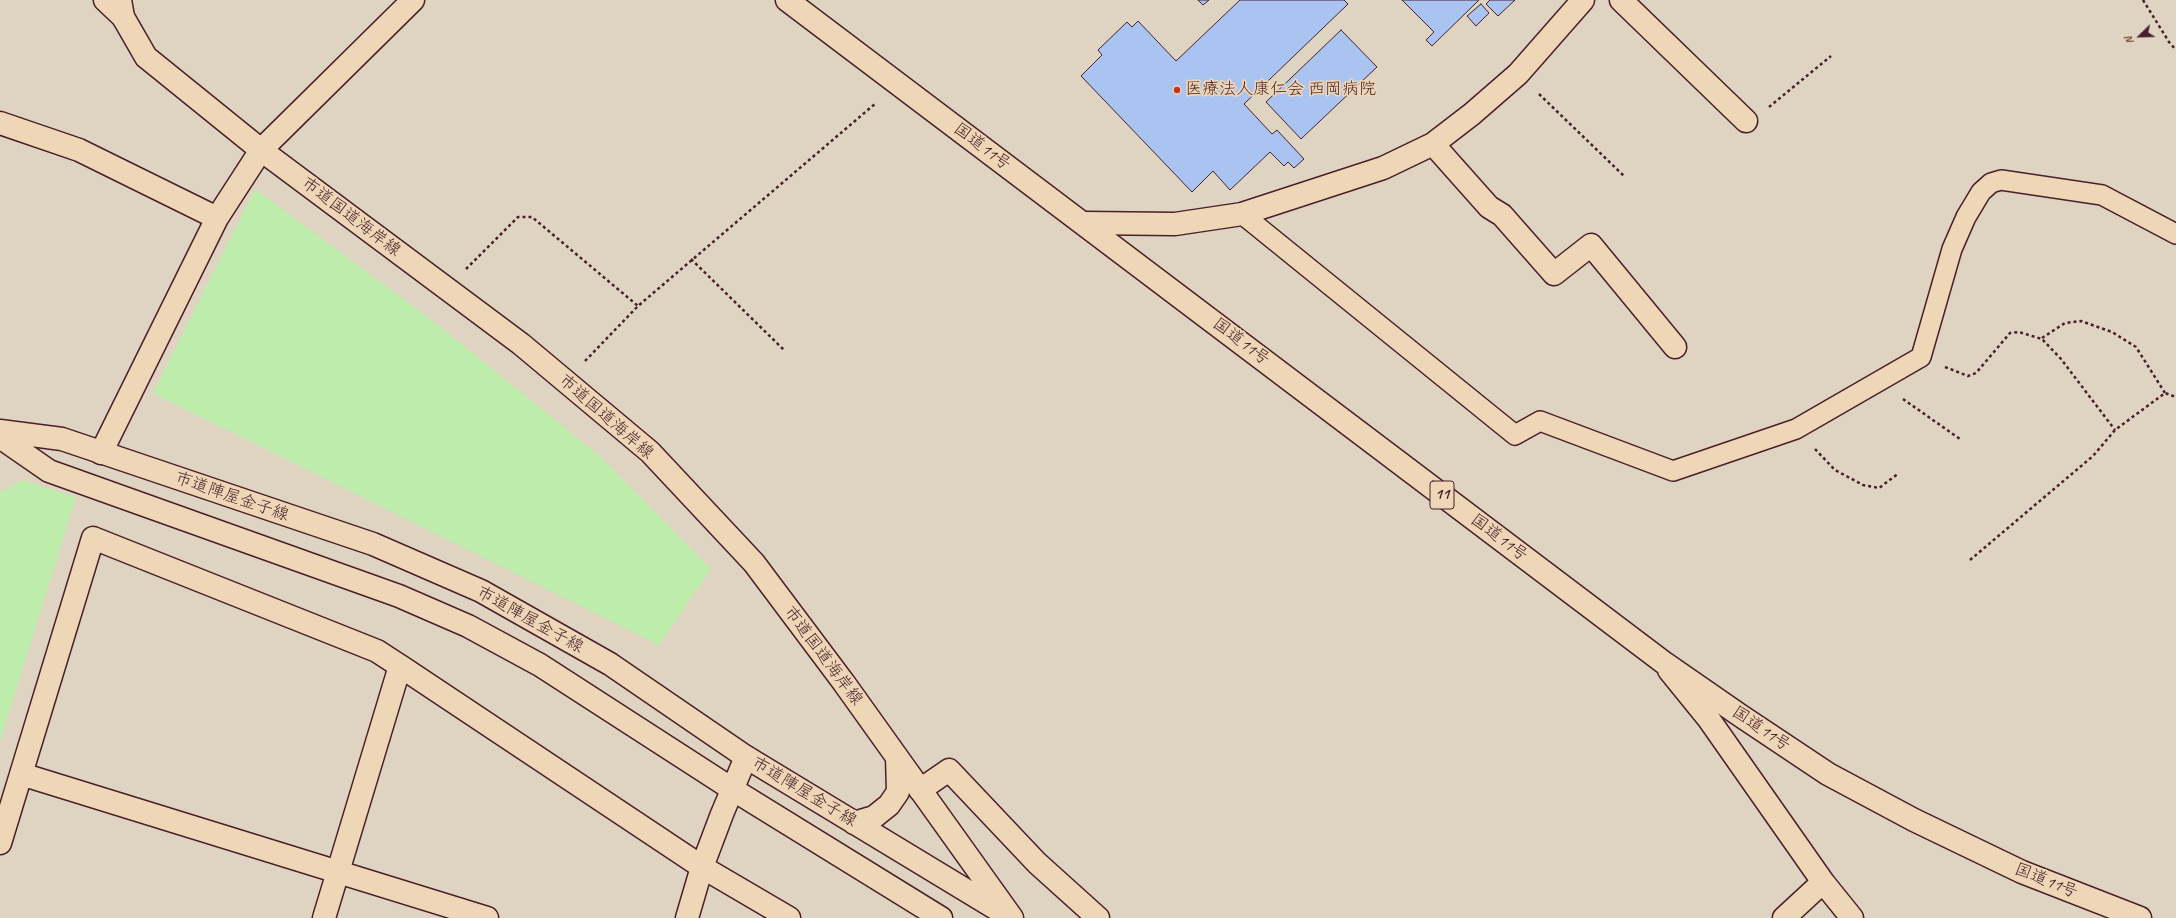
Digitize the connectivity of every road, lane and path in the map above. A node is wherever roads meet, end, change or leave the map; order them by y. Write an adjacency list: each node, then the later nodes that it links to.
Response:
1 (105, 0): 7 (main road, 市道国道海岸線)
2 (413, 0): 15 (main road)
3 (787, 0): 11 (main road, 国道11号 / 11)
4 (1583, 0): 10 (main road)
5 (1621, 0): 12 (main road)
6 (2143, 0): 8 (path)
7 (122, 9): 15 (main road, 市道国道海岸線)
8 (2176, 50)
9 (1831, 56): 12 (path)
10 (1518, 74): 14 (main road); 16 (path)
11 (899, 84): 19 (main road, 国道11号 / 11); 21 (path)
12 (1746, 121)
13 (0, 123): 18 (main road)
14 (1433, 144): 17 (main road); 25 (main road)
15 (262, 150): 18 (main road); 22 (main road, 市道国道海岸線)
16 (1624, 176)
17 (1242, 214): 19 (main road); 32 (lane)
18 (217, 218): 37 (main road)
19 (1084, 223): 40 (main road, 国道11号 / 11)
20 (2176, 234): 27 (lane)
21 (691, 259): 23 (path); 26 (path)
22 (447, 289): 23 (path); 29 (main road, 市道国道海岸線)
23 (638, 306): 29 (path)
24 (2042, 339): 27 (path); 30 (path); 33 (path)
25 (1675, 347)
26 (784, 350)
27 (1921, 357): 28 (lane)
28 (1886, 378): 32 (lane); 36 (path)
29 (565, 381): 43 (main road, 市道国道海岸線)
30 (2165, 393): 31 (path); 33 (path)
31 (2176, 396)
32 (1796, 429): 38 (path)
33 (2115, 430): 39 (path)
34 (0, 431): 37 (main road, 市道陣屋金子線)
35 (0, 437): 45 (main road, 市道陣屋金子線)
36 (1960, 439)
37 (102, 453): 42 (main road, 市道陣屋金子線)
38 (1899, 473)
39 (1970, 560)
40 (1663, 662): 51 (main road); 61 (main road, 国道11号 / 11)
41 (400, 666): 44 (main road); 49 (main road); 50 (main road)
42 (746, 757): 45 (main road); 47 (main road, 市道陣屋金子線)
43 (897, 757): 46 (main road, 市道国道海岸線); 47 (main road)
44 (21, 774): 48 (main road); 50 (main road)
45 (732, 789): 49 (main road); 56 (main road, 市道陣屋金子線)
46 (920, 790): 57 (main road, 市道国道海岸線); 58 (main road)
47 (854, 823): 57 (main road, 市道陣屋金子線)
48 (0, 843)
49 (702, 867): 54 (main road); 55 (main road)
50 (338, 873): 52 (main road); 53 (main road)
51 (1823, 882): 59 (main road); 60 (main road)
52 (324, 918)
53 (487, 918)
54 (687, 918)
55 (789, 918)
56 (941, 918)
57 (1012, 918)
58 (1098, 918)
59 (1784, 918)
60 (1852, 918)
61 (2140, 918)

